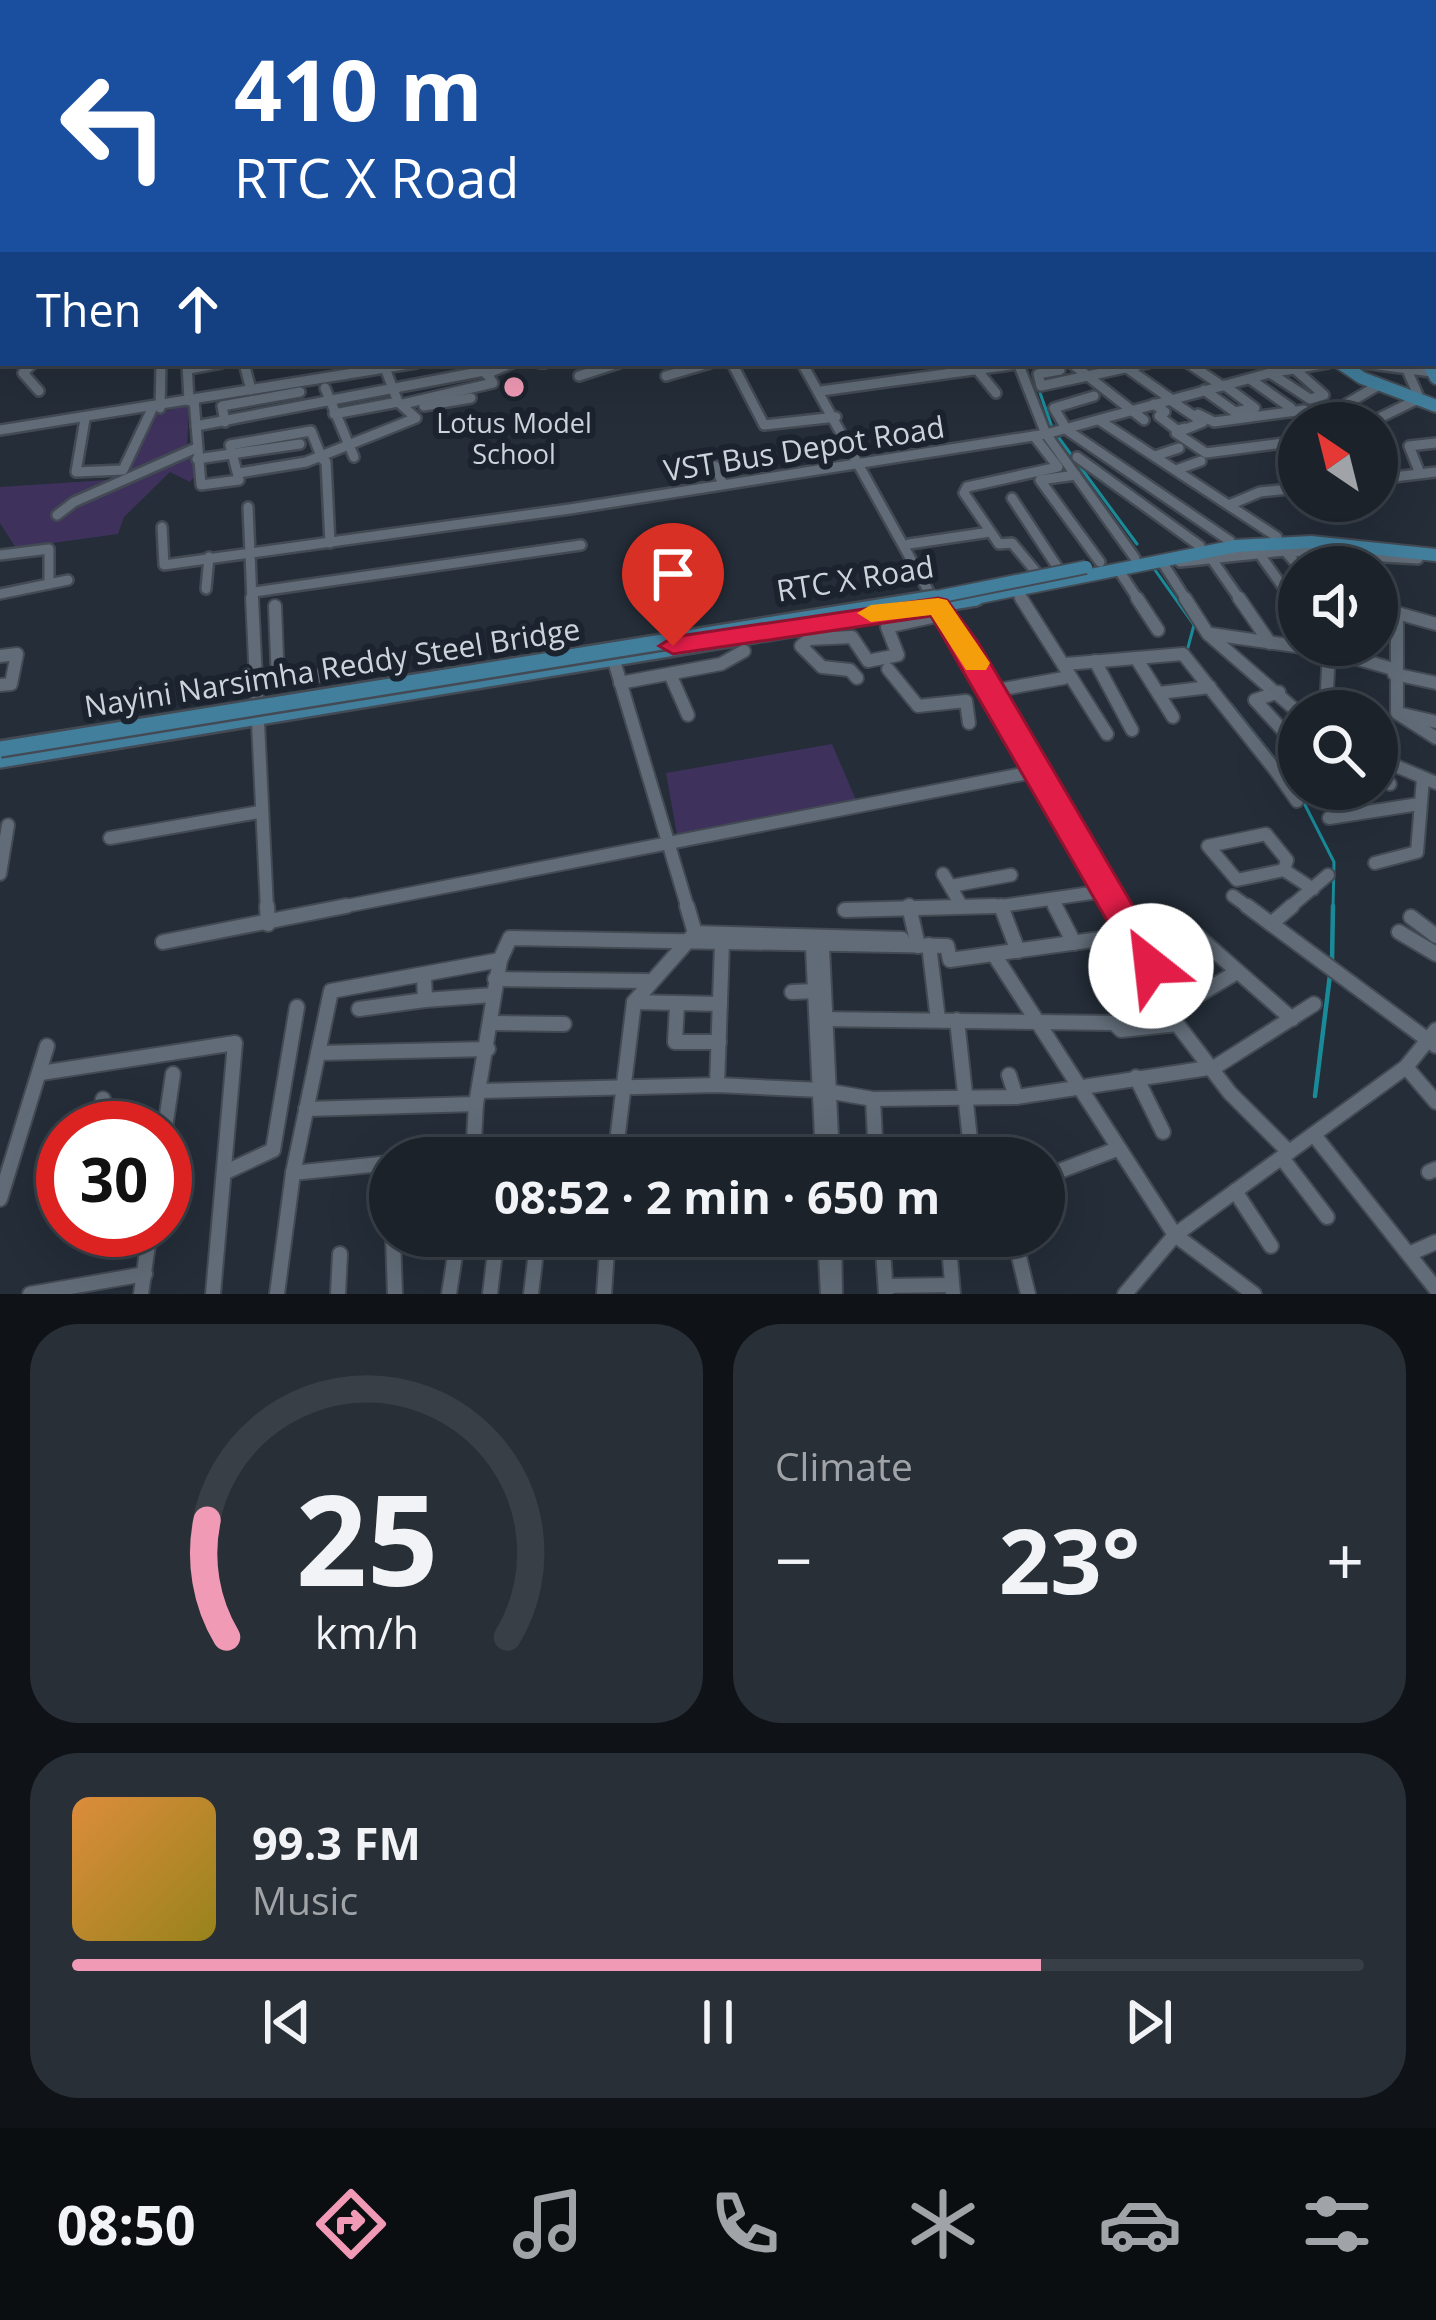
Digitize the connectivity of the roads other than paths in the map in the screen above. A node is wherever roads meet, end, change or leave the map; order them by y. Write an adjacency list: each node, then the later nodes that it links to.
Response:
1 (30, 366): 38 (street)
2 (161, 366): 55 (street)
3 (188, 366): 46 (street)
4 (245, 366): 40 (street)
5 (302, 366): 33 (street)
6 (392, 366): 23 (street)
7 (610, 366): 29 (street)
8 (734, 366): 61 (street)
9 (804, 366): 39 (street)
10 (943, 366): 28 (street)
11 (1007, 366): 26 (street)
12 (1019, 366): 69 (street)
13 (1075, 366): 31 (street)
14 (1120, 366): 31 (street)
15 (1124, 366): 47 (street)
16 (1193, 366): 35 (street)
17 (1291, 366): 27 (street, VST Bus Depot Road); 27 (street)
18 (1353, 366): 34 (main road)
19 (1354, 366): 43 (main road)
20 (1405, 366): 43 (street)
21 (675, 367): 30 (street)
22 (352, 368): 23 (street); 33 (street)
23 (385, 368): 36 (street)
24 (483, 369): 36 (street); 52 (street)
25 (1060, 370): 31 (street)
26 (978, 371): 28 (street); 42 (street)
27 (1270, 373): 32 (street, VST Bus Depot Road)
28 (949, 375): 39 (street)
29 (579, 376)
30 (666, 376)
31 (1089, 377): 56 (street)
32 (1250, 379): 35 (street, VST Bus Depot Road); 48 (street)
33 (301, 385): 40 (street); 51 (street)
34 (1379, 385): 43 (main road); 49 (street)
35 (1223, 386): 37 (street, VST Bus Depot Road); 37 (street)
36 (393, 388): 41 (street); 52 (street)
37 (1204, 390): 47 (street, VST Bus Depot Road)
38 (39, 391)
39 (821, 391): 61 (street)
40 (254, 393): 46 (street); 60 (street); 66 (street)
41 (326, 393): 51 (street); 59 (street)
42 (995, 393)
43 (1414, 396): 50 (main road); 53 (street)
44 (1094, 397): 69 (street)
45 (471, 398): 52 (street)
46 (192, 401): 55 (street); 67 (street)
47 (1167, 402): 56 (street, VST Bus Depot Road); 65 (street)
48 (1283, 402)
49 (1351, 402)
50 (1436, 404)
51 (306, 405): 57 (street)
52 (403, 405): 54 (street); 71 (street)
53 (1398, 406)
54 (366, 408): 59 (street); 71 (street)
55 (156, 409): 62 (street); 62 (street)
56 (1131, 411): 63 (street, VST Bus Depot Road); 64 (street)
57 (280, 412): 60 (street); 70 (street)
58 (1278, 413): 65 (street)
59 (334, 414): 77 (street)
60 (260, 416): 66 (street)
61 (836, 417): 87 (street)
62 (85, 419): 68 (street)
63 (1099, 420): 69 (street, VST Bus Depot Road); 80 (street)
64 (1144, 420)
65 (1206, 421): 75 (street)
66 (225, 422): 67 (street)
67 (196, 426): 81 (street)
68 (0, 430)
69 (1051, 433): 87 (street, VST Bus Depot Road); 92 (street); 101 (street); 103 (street)
70 (290, 434): 74 (street); 82 (street); 83 (street)
71 (382, 434): 77 (street); 79 (street)
72 (1166, 443): 80 (street)
73 (1436, 443): 90 (street)
74 (300, 444): 83 (street); 85 (street)
75 (1278, 444)
76 (1179, 448): 80 (street)
77 (352, 451): 82 (street)
78 (1417, 451): 90 (street)
79 (384, 452)
80 (1151, 453): 89 (street)
81 (196, 454): 83 (street); 91 (street); 99 (street)
82 (320, 454): 85 (street); 104 (street)
83 (236, 457): 91 (street)
84 (1077, 457): 108 (street)
85 (306, 461): 91 (street)
86 (1201, 461): 89 (street)
87 (860, 463): 93 (street); 94 (street, VST Bus Depot Road)
88 (716, 466): 94 (street)
89 (1176, 470): 97 (street)
90 (1427, 472)
91 (239, 473)
92 (1076, 475): 117 (street); 120 (street)
93 (866, 476): 106 (street); 132 (street)
94 (723, 484): 104 (street, VST Bus Depot Road)
95 (1278, 490): 97 (street)
96 (1012, 498): 121 (street)
97 (1229, 505): 102 (street)
98 (248, 507): 111 (street)
99 (56, 515)
100 (162, 526): 116 (street, VST Bus Depot Road)
101 (989, 532): 106 (street); 123 (street)
102 (1276, 537): 103 (main road, RTC X Road); 105 (main road, RTC X Road)
103 (1230, 541): 108 (main road, RTC X Road)
104 (330, 543): 111 (street, VST Bus Depot Road)
105 (1314, 543): 109 (street); 110 (street); 115 (main road, RTC X Road); 120 (main road, RTC X Road)
106 (909, 544): 132 (street)
107 (580, 545): 129 (street)
108 (1200, 546): 117 (main road, RTC X Road)
109 (1303, 546)
110 (1317, 546)
111 (250, 550): 116 (street, VST Bus Depot Road); 129 (street)
112 (1278, 551): 113 (street)
113 (1258, 552): 118 (street); 124 (street)
114 (0, 555): 126 (street)
115 (1436, 555)
116 (209, 557): 127 (street)
117 (1135, 558): 120 (main road, RTC X Road)
118 (1210, 558): 119 (street); 139 (street)
119 (1163, 565): 122 (street); 138 (street)
120 (1090, 567): 121 (main road, RTC X Road); 122 (street); 128 (main road, RTC X Road); 174 (main road, Nayini Narsimha Reddy Steel Bridge, bridge)
121 (1058, 568): 123 (main road, RTC X Road)
122 (1120, 572): 137 (street)
123 (1037, 573): 132 (main road, RTC X Road)
124 (1278, 579)
125 (68, 580): 126 (street)
126 (49, 584): 130 (street)
127 (206, 589)
128 (1015, 589): 132 (main road, RTC X Road); 150 (street)
129 (254, 592): 163 (street)
130 (0, 593)
131 (275, 606): 149 (street)
132 (939, 606): 134 (main road, RTC X Road); 142 (main road, RTC X Road); 153 (street); 160 (street)
133 (868, 614): 134 (main road, RTC X Road); 174 (main road, Nayini Narsimha Reddy Steel Bridge, bridge)
134 (892, 614): 142 (main road, RTC X Road)
135 (1398, 614): 136 (street)
136 (1436, 624)
137 (1158, 630)
138 (1208, 634): 139 (street); 158 (street)
139 (1270, 643): 140 (street)
140 (1278, 644)
141 (744, 651): 152 (street)
142 (611, 652): 154 (street); 163 (main road, RTC X Road)
143 (0, 656): 156 (street)
144 (1136, 658): 145 (street); 157 (street); 161 (street)
145 (1095, 661): 150 (street); 171 (street)
146 (1380, 666): 151 (street)
147 (1394, 666): 151 (street)
148 (888, 669): 169 (street)
149 (350, 670)
150 (1065, 671): 160 (street); 172 (street)
151 (1394, 671): 155 (street); 159 (street)
152 (670, 674): 154 (street); 166 (street)
153 (853, 674)
154 (620, 683): 185 (street)
155 (1436, 683)
156 (0, 685)
157 (1210, 687): 161 (street); 177 (street)
158 (1278, 690)
159 (1395, 690)
160 (992, 691): 176 (street)
161 (1159, 693): 167 (street)
162 (1278, 693): 170 (street)
163 (255, 710): 174 (main road, RTC X Road); 181 (street)
164 (1398, 713): 168 (street)
165 (1398, 714): 173 (street)
166 (688, 715)
167 (1174, 717)
168 (1436, 722)
169 (969, 723)
170 (1278, 725)
171 (1132, 730)
172 (1107, 734)
173 (1436, 738)
174 (0, 753)
175 (1398, 767): 179 (street)
176 (1038, 771): 185 (street); 192 (street)
177 (1276, 771): 178 (street)
178 (1278, 774)
179 (1429, 780): 180 (street)
180 (1419, 804): 182 (street); 186 (street)
181 (259, 812): 184 (street); 200 (street)
182 (1329, 818)
183 (8, 825): 188 (street)
184 (110, 838)
185 (667, 845): 200 (street); 206 (street)
186 (1375, 863)
187 (1284, 870): 187 (street); 191 (street)
188 (0, 874)
189 (1010, 875): 195 (street)
190 (1328, 875): 191 (street)
191 (1313, 889): 201 (street)
192 (1106, 891): 194 (street); 204 (street)
193 (1233, 896): 201 (street)
194 (1051, 899): 197 (street); 210 (street)
195 (962, 905): 196 (street); 197 (street)
196 (909, 906): 198 (street); 209 (street)
197 (1001, 906): 212 (street)
198 (845, 910)
199 (1411, 916): 205 (street)
200 (268, 923): 207 (street)
201 (1271, 924): 238 (street)
202 (1185, 925): 216 (street)
203 (1399, 932): 213 (street)
204 (1136, 934): 210 (street); 223 (street)
205 (1436, 936)
206 (693, 938): 208 (street); 209 (street); 215 (street); 218 (street)
207 (163, 942)
208 (722, 944): 211 (street); 226 (street)
209 (921, 944): 211 (street); 214 (street); 235 (street)
210 (1074, 944): 212 (street)
211 (818, 947): 220 (street); 231 (street)
212 (1018, 951): 214 (street)
213 (1436, 954)
214 (995, 956): 234 (street)
215 (500, 961): 217 (street); 219 (street)
216 (1237, 972): 222 (street); 232 (street)
217 (424, 975): 224 (street); 242 (street)
218 (647, 981): 219 (street); 225 (street)
219 (494, 987): 224 (street); 236 (street)
220 (816, 991): 221 (street); 231 (street)
221 (792, 992)
222 (1200, 994)
223 (1166, 999)
224 (425, 1000): 230 (street)
225 (634, 1002): 228 (street); 250 (street)
226 (720, 1004): 228 (street); 239 (street)
227 (1314, 1004): 232 (street)
228 (676, 1005): 239 (street)
229 (297, 1007): 271 (street)
230 (359, 1009)
231 (821, 1019): 235 (street); 252 (street)
232 (1292, 1019): 243 (street)
233 (957, 1020): 234 (street); 235 (street); 256 (street)
234 (1034, 1020): 243 (street); 251 (street)
235 (938, 1021)
236 (490, 1023): 237 (street); 241 (street)
237 (564, 1024)
238 (1434, 1038): 244 (street)
239 (719, 1042): 249 (street)
240 (47, 1046): 245 (street)
241 (488, 1049): 242 (street); 254 (street)
242 (318, 1053): 259 (street)
243 (1215, 1066): 248 (street); 268 (street)
244 (1406, 1067): 258 (street); 261 (street)
245 (40, 1073): 271 (street); 274 (street)
246 (173, 1074): 257 (street)
247 (1009, 1075): 253 (street)
248 (1136, 1077): 251 (street); 260 (street)
249 (717, 1085): 250 (street); 252 (street)
250 (621, 1088): 254 (street); 263 (street)
251 (1076, 1088): 253 (street); 267 (street)
252 (825, 1090): 255 (street); 264 (street)
253 (1016, 1097): 256 (street)
254 (477, 1098): 259 (street); 262 (street)
255 (873, 1099): 256 (street); 265 (street)
256 (963, 1100): 266 (street)
257 (169, 1101)
258 (1436, 1102)
259 (306, 1109): 272 (street)
260 (1163, 1132)
261 (1314, 1135): 268 (street); 280 (street)
262 (476, 1137)
263 (617, 1137)
264 (827, 1137)
265 (875, 1137)
266 (969, 1137)
267 (1117, 1149): 270 (street); 276 (street)
268 (1286, 1155): 273 (street); 275 (street)
269 (369, 1165): 272 (street)
270 (1065, 1169)
271 (228, 1172): 298 (street)
272 (293, 1173): 299 (street)
273 (1235, 1191): 276 (street); 278 (street)
274 (0, 1198)
275 (1327, 1217)
276 (1175, 1235): 308 (street); 309 (street)
277 (1436, 1242): 280 (street)
278 (1271, 1246)
279 (340, 1254): 300 (street)
280 (1409, 1254): 294 (street)
281 (147, 1257): 292 (street)
282 (393, 1257): 301 (street)
283 (455, 1257): 302 (street)
284 (494, 1257): 303 (street)
285 (535, 1257): 304 (street)
286 (607, 1257): 305 (street)
287 (828, 1257): 306 (street)
288 (834, 1257): 306 (street)
289 (884, 1257): 295 (street)
290 (950, 1257): 293 (street)
291 (1019, 1257): 307 (street)
292 (145, 1274): 296 (street); 297 (street)
293 (952, 1289): 295 (street)
294 (1436, 1289)
295 (886, 1290)
296 (30, 1294)
297 (141, 1294)
298 (213, 1294)
299 (278, 1294)
300 (338, 1294)
301 (395, 1294)
302 (449, 1294)
303 (490, 1294)
304 (531, 1294)
305 (604, 1294)
306 (832, 1294)
307 (1028, 1294)
308 (1125, 1294)
309 (1255, 1294)

